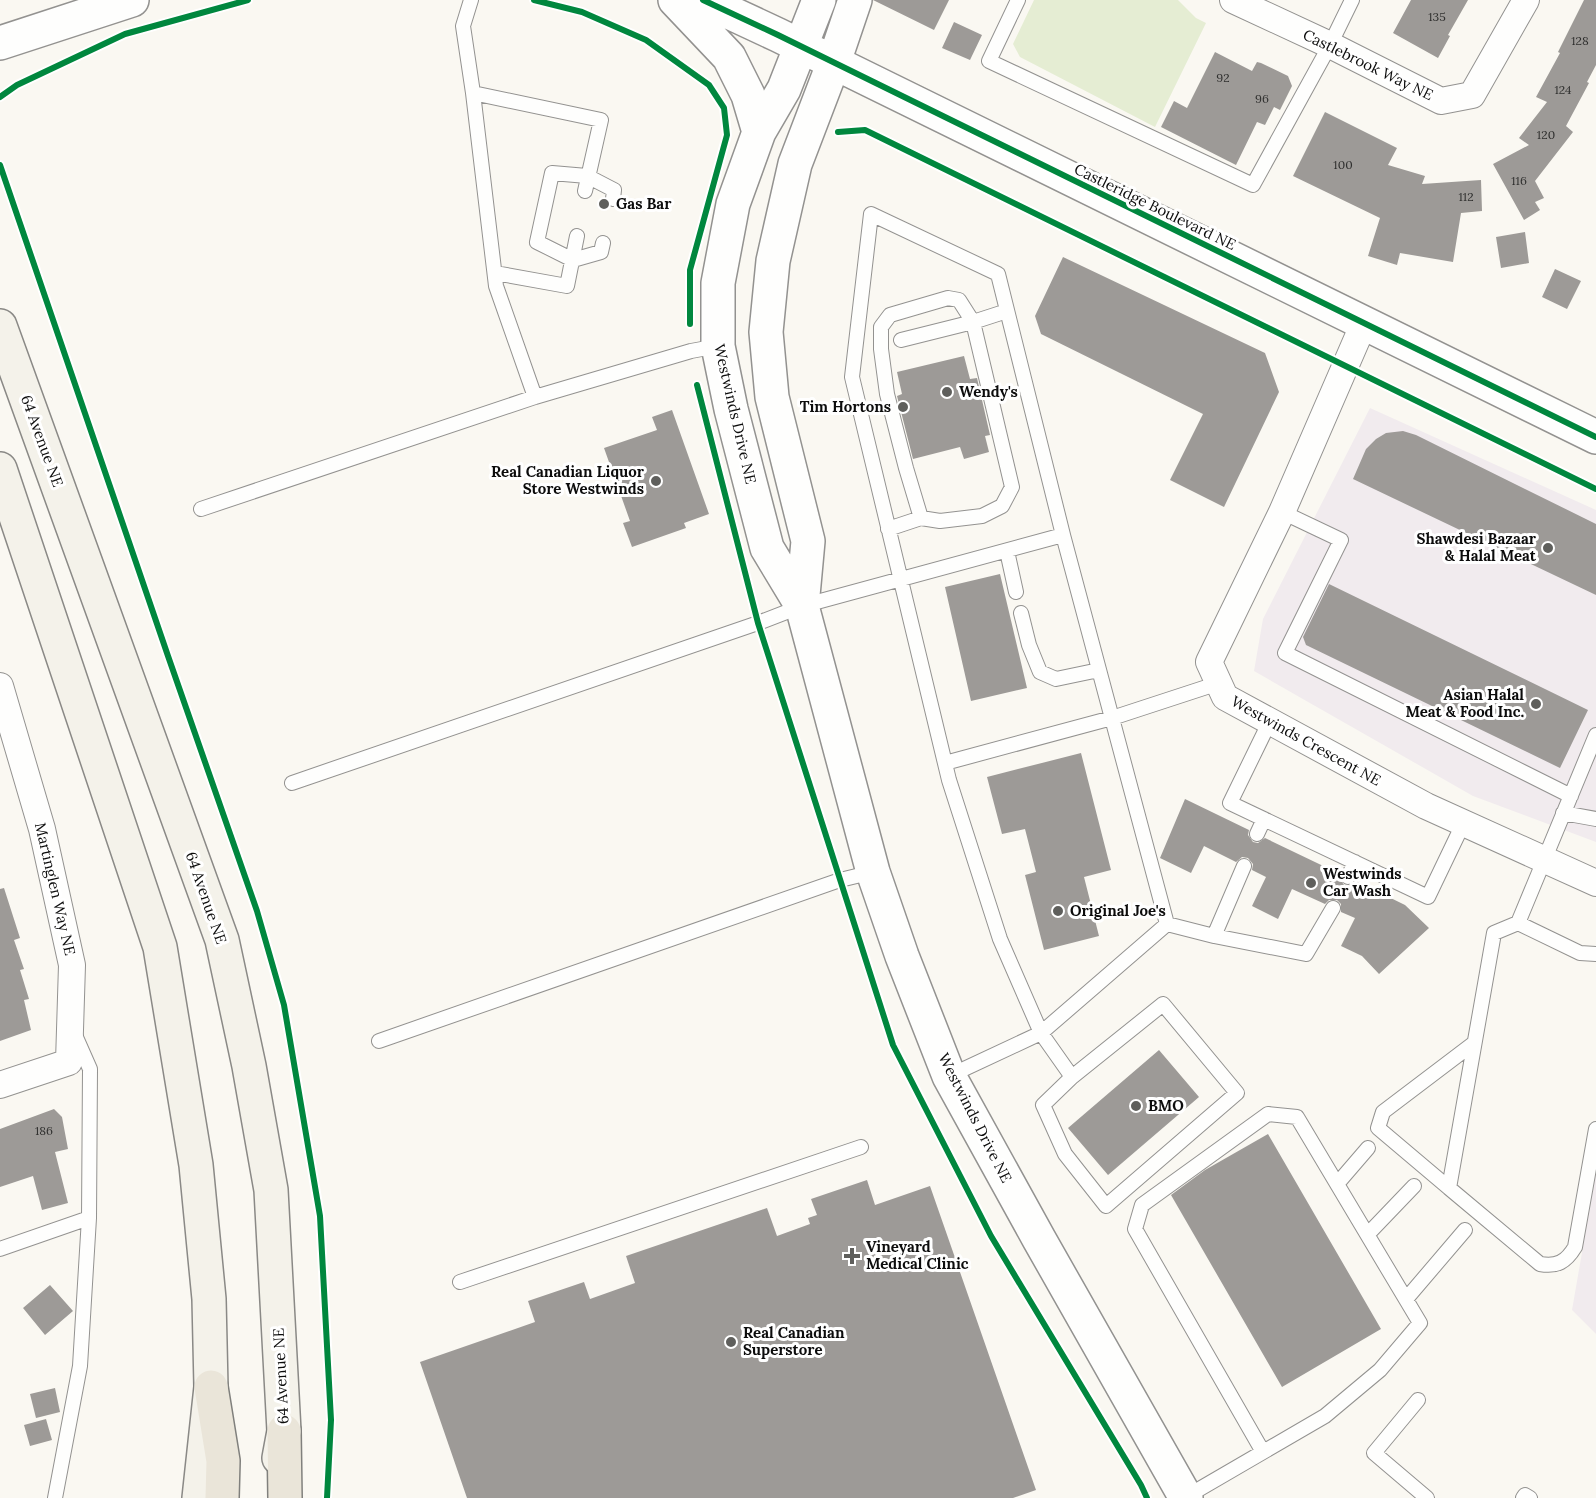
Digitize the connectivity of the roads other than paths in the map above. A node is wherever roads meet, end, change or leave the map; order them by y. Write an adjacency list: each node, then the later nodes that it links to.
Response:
1 (132, 0): 11 (street)
2 (471, 0): 15 (lane)
3 (675, 0): 16 (street)
4 (703, 0): 13 (street, Castleridge Boulevard NE)
5 (819, 0): 13 (street, Westwinds Drive NE)
6 (855, 0): 14 (street, Westwinds Drive NE)
7 (1018, 0): 12 (lane)
8 (1233, 0): 12 (street, Castlebrook Way NE)
9 (1352, 0): 12 (lane)
10 (1526, 0): 12 (street, Castlebrook Way NE)
11 (0, 44)
12 (1330, 45)
13 (800, 46): 14 (street, Castleridge Boulevard NE); 16 (street, Westwinds Drive NE)
14 (834, 62): 26 (street, Castleridge Boulevard NE); 41 (street, Westwinds Drive NE)
15 (473, 93): 17 (lane); 23 (lane)
16 (759, 132): 29 (street, Westwinds Drive NE)
17 (587, 176): 18 (lane); 19 (lane); 22 (lane)
18 (585, 191)
19 (613, 199)
20 (577, 236): 22 (lane)
21 (603, 243): 22 (lane)
22 (573, 260): 23 (lane)
23 (495, 273): 30 (lane)
24 (1007, 310): 25 (lane); 36 (lane); 37 (lane)
25 (973, 322): 28 (lane); 35 (lane); 35 (lane)
26 (1364, 323): 31 (street, Castleridge Boulevard NE); 34 (street, Westwinds Crescent NE)
27 (0, 326): 89 (main road, 64 Avenue NE)
28 (901, 340)
29 (718, 346): 30 (lane); 41 (street, Westwinds Drive NE)
30 (535, 397): 33 (lane)
31 (1596, 437)
32 (0, 469): 87 (main road)
33 (201, 509)
34 (1282, 512): 44 (street, Westwinds Crescent NE); 51 (lane)
35 (921, 518): 36 (lane)
36 (888, 529): 39 (lane)
37 (1063, 536): 38 (lane); 43 (lane)
38 (1006, 551): 39 (lane); 40 (lane)
39 (900, 579): 41 (lane); 49 (lane)
40 (1016, 592)
41 (802, 606): 50 (lane); 60 (street, Westwinds Drive NE)
42 (1021, 613): 43 (lane)
43 (1099, 670): 46 (lane)
44 (1219, 683): 46 (lane); 47 (street, Westwinds Crescent NE)
45 (0, 686): 68 (street, Martinglen Way NE)
46 (1112, 718): 49 (lane); 65 (lane)
47 (1270, 721): 53 (lane); 55 (street, Westwinds Crescent NE)
48 (1596, 735): 51 (lane)
49 (945, 763): 69 (lane)
50 (292, 783)
51 (1571, 796): 52 (lane)
52 (1563, 813): 54 (lane); 57 (lane)
53 (1264, 819): 56 (lane); 58 (lane)
54 (1596, 819)
55 (1463, 824): 57 (street, Westwinds Crescent NE); 58 (lane)
56 (1257, 834)
57 (1544, 860): 62 (street, Westwinds Crescent NE); 64 (lane)
58 (1355, 862): 61 (lane)
59 (1244, 866): 66 (lane)
60 (873, 872): 70 (lane); 72 (street, Westwinds Drive NE)
61 (1348, 877)
62 (1596, 883)
63 (1333, 908): 66 (lane)
64 (1518, 923): 67 (lane); 71 (lane)
65 (1167, 924): 66 (lane); 69 (lane)
66 (1214, 936)
67 (1596, 954)
68 (70, 1023): 74 (street, Martinglen Way NE); 81 (lane)
69 (1041, 1033): 72 (lane); 73 (lane)
70 (379, 1041)
71 (1474, 1043): 80 (lane); 80 (lane)
72 (949, 1076): 96 (street, Westwinds Drive NE)
73 (1072, 1077): 73 (lane)
74 (0, 1085)
75 (1596, 1129): 80 (lane)
76 (861, 1147): 85 (lane)
77 (1368, 1148): 78 (lane)
78 (1337, 1184): 83 (lane); 90 (lane)
79 (1414, 1186): 83 (lane)
80 (1449, 1188)
81 (89, 1218): 84 (lane); 91 (lane)
82 (1465, 1230): 86 (lane)
83 (1368, 1234): 86 (lane)
84 (0, 1249)
85 (460, 1282)
86 (1407, 1298): 90 (lane)
87 (211, 1387): 92 (main road); 93 (main road)
88 (1418, 1400): 97 (lane)
89 (284, 1431): 94 (main road, 64 Avenue NE); 95 (main road)
90 (1263, 1452): 96 (lane)
91 (55, 1498)
92 (199, 1498)
93 (222, 1498)
94 (273, 1498)
95 (285, 1498)
96 (1186, 1498)
97 (1427, 1498)
98 (1522, 1498): 99 (lane)
99 (1530, 1498)

